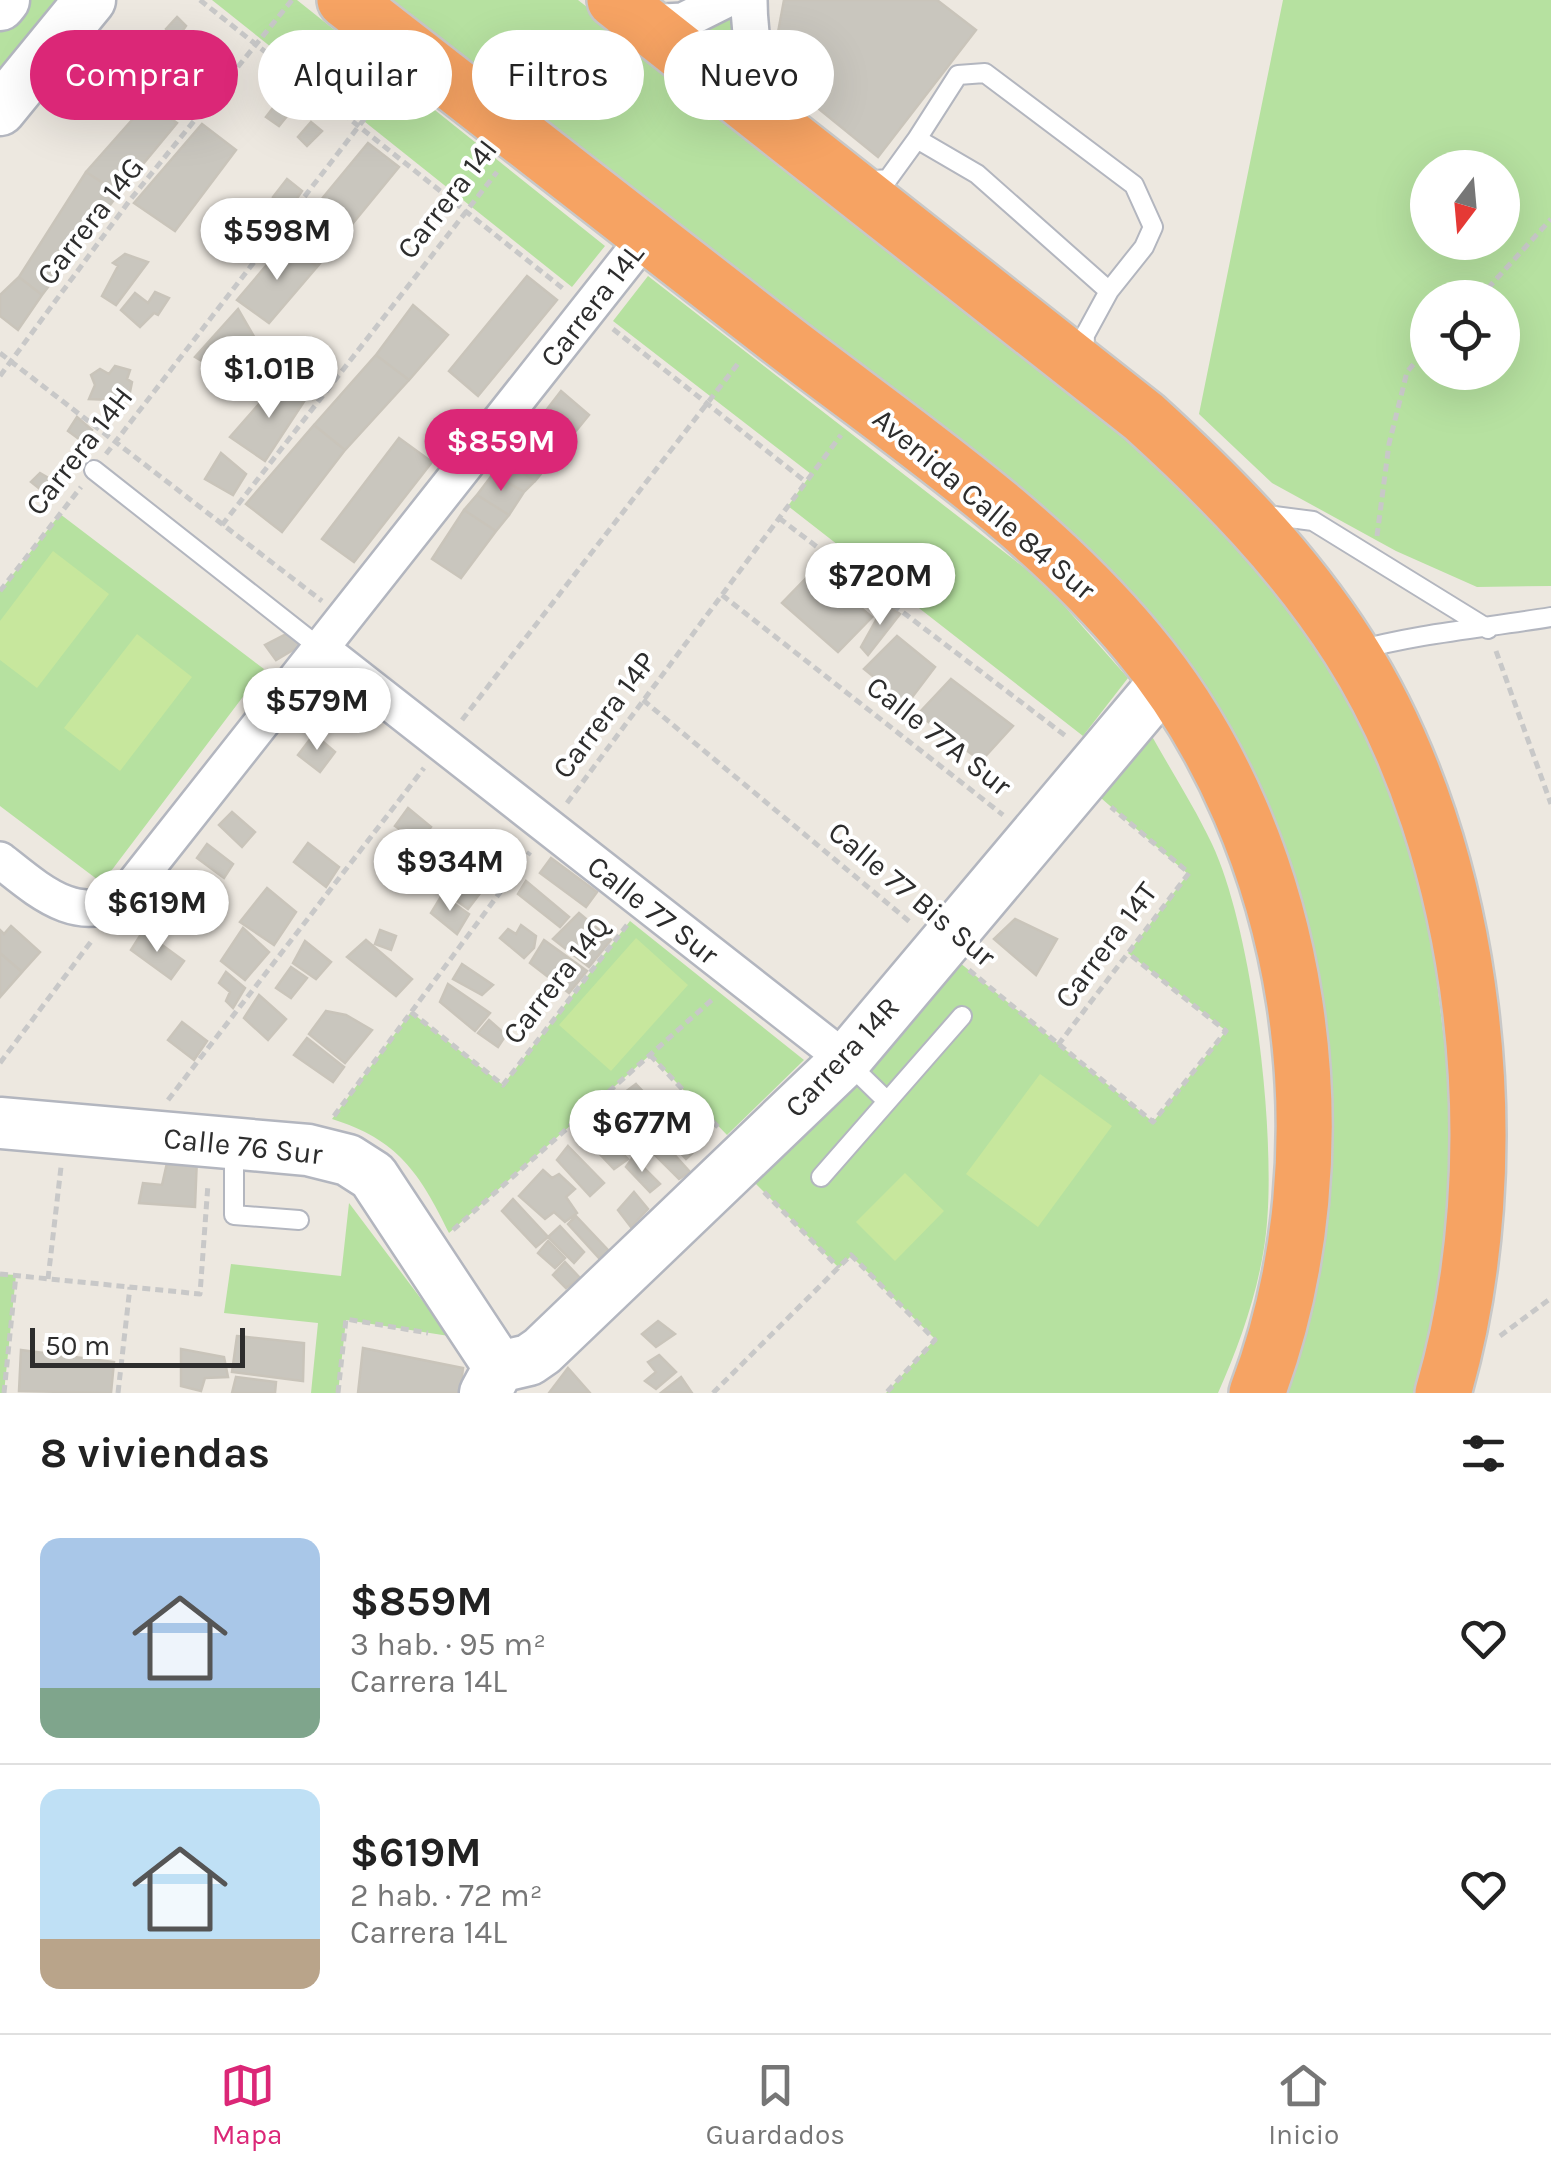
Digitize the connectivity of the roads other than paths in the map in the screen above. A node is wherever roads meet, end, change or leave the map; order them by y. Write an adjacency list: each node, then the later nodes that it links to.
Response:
1 (90, 0): 6 (street)
2 (345, 0): 10 (highway, Avenida Calle 84 Sur)
3 (725, 0): 5 (street)
4 (749, 0): 7 (street)
5 (630, 12): 7 (highway)
6 (0, 110)
7 (774, 125): 9 (highway)
8 (917, 140): 9 (lane); 11 (lane); 11 (lane)
9 (848, 182): 12 (highway)
10 (647, 234): 17 (street, Carrera 14L); 19 (highway, Avenida Calle 84 Sur)
11 (1109, 290): 12 (lane)
12 (1084, 368): 14 (highway)
13 (94, 470): 17 (lane)
14 (1242, 512): 16 (lane); 18 (highway)
15 (1551, 618): 16 (lane)
16 (1488, 628): 18 (lane)
17 (320, 648): 20 (street, Carrera 14L); 22 (street, Calle 77 Sur)
18 (1352, 652): 30 (highway)
19 (1166, 680): 22 (street, Carrera 14R); 29 (highway, Avenida Calle 84 Sur)
20 (0, 860)
21 (962, 1016): 23 (lane)
22 (846, 1060): 23 (lane); 28 (street, Carrera 14R)
23 (887, 1101): 26 (lane)
24 (0, 1123): 25 (street, Calle 76 Sur)
25 (223, 1143): 27 (lane); 28 (street, Calle 76 Sur)
26 (821, 1176)
27 (299, 1220)
28 (488, 1367)
29 (1257, 1393)
30 (1443, 1393)

